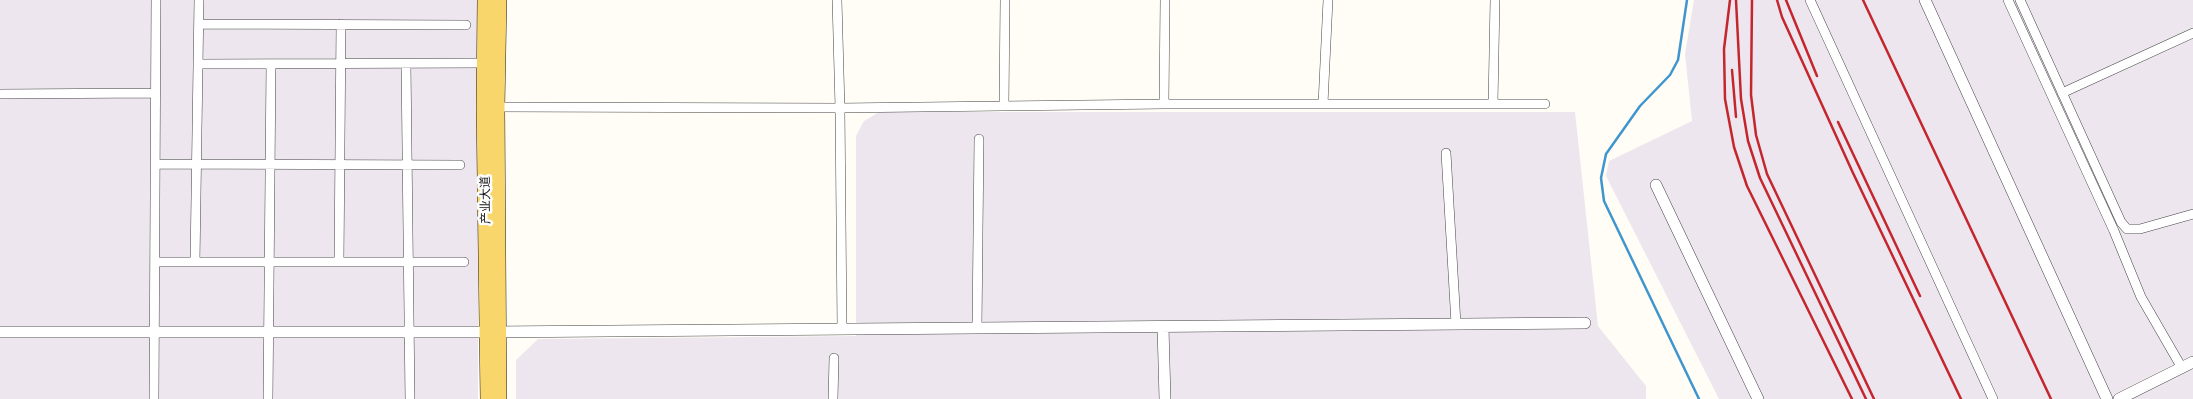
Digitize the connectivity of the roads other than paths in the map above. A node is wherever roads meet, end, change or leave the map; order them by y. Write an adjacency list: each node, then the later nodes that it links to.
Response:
1 (156, 0): 23 (street)
2 (199, 0): 14 (street)
3 (485, 0): 18 (main road, 产业大道)
4 (499, 0): 31 (main road, 产业大道)
5 (837, 0): 32 (street)
6 (1006, 0): 30 (street)
7 (1165, 0): 26 (street)
8 (1328, 0): 27 (street)
9 (1494, 0): 28 (street)
10 (1810, 0): 70 (street)
11 (1924, 0): 71 (street)
12 (2008, 0): 61 (street)
13 (2020, 0): 24 (street)
14 (198, 24): 15 (street); 19 (street)
15 (341, 24): 16 (street); 21 (street)
16 (466, 25)
17 (2193, 33): 24 (street)
18 (484, 63): 22 (street); 31 (main road, 产业大道)
19 (198, 64): 20 (street); 36 (street)
20 (271, 64): 21 (street); 37 (street)
21 (341, 64): 22 (street); 38 (street)
22 (406, 64): 39 (street)
23 (156, 93): 25 (street); 35 (street)
24 (2062, 93): 42 (street)
25 (0, 94)
26 (1164, 104): 27 (street); 30 (street)
27 (1323, 104): 28 (street)
28 (1493, 104): 29 (street)
29 (1545, 104)
30 (1004, 106): 32 (street)
31 (490, 107): 32 (street); 58 (main road, 产业大道)
32 (840, 108): 53 (street)
33 (979, 139): 52 (street)
34 (1446, 153): 50 (street)
35 (155, 164): 36 (street); 43 (street)
36 (196, 164): 37 (street); 44 (street)
37 (270, 164): 38 (street); 45 (street)
38 (340, 164): 39 (street); 46 (street)
39 (408, 164): 40 (street); 47 (street)
40 (460, 165)
41 (1656, 185): 69 (street)
42 (2193, 214)
43 (155, 262): 44 (street); 55 (street)
44 (195, 262): 45 (street)
45 (269, 262): 46 (street); 56 (street)
46 (339, 262): 47 (street)
47 (408, 262): 48 (street); 57 (street)
48 (464, 262)
49 (1585, 323): 50 (street)
50 (1456, 324): 51 (street)
51 (1163, 327): 52 (street); 68 (street)
52 (977, 328): 53 (street)
53 (842, 329): 58 (street)
54 (0, 332): 55 (street)
55 (154, 332): 56 (street); 62 (street)
56 (268, 332): 57 (street); 63 (street)
57 (409, 332): 58 (street); 64 (street)
58 (494, 332): 65 (main road, 产业大道); 66 (main road, 产业大道)
59 (834, 358): 67 (street)
60 (2193, 362): 61 (street)
61 (2182, 368): 72 (street)
62 (154, 399)
63 (268, 399)
64 (410, 399)
65 (488, 399)
66 (499, 399)
67 (833, 399)
68 (1165, 399)
69 (1758, 399)
70 (1993, 399)
71 (2107, 399)
72 (2119, 399)

